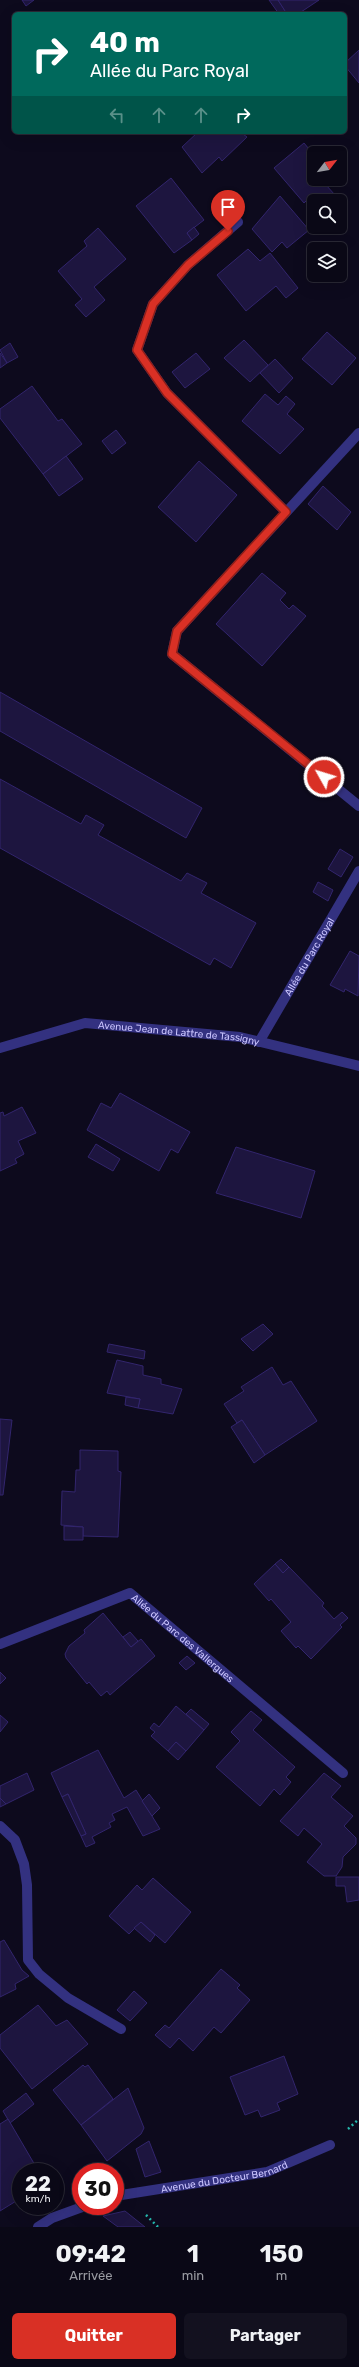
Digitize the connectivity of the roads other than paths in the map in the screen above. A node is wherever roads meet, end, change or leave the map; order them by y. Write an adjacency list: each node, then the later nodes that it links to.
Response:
1 (238, 222): 3 (street)
2 (359, 433): 3 (street)
3 (286, 512): 4 (street)
4 (359, 806)
5 (359, 871): 6 (street, Allée du Parc Royal)
6 (259, 1042): 7 (street, Avenue Jean de Lattre de Tassigny); 8 (street, Avenue Jean de Lattre de Tassigny)
7 (0, 1048)
8 (359, 1066)
9 (0, 1644): 10 (street, Allée du Parc des Vallergues)
10 (343, 1773)
11 (0, 1826): 12 (street)
12 (121, 2029)
13 (330, 2145): 14 (street, Avenue du Docteur Bernard)
14 (124, 2195)
15 (72, 2211): 16 (street)
16 (38, 2227)

